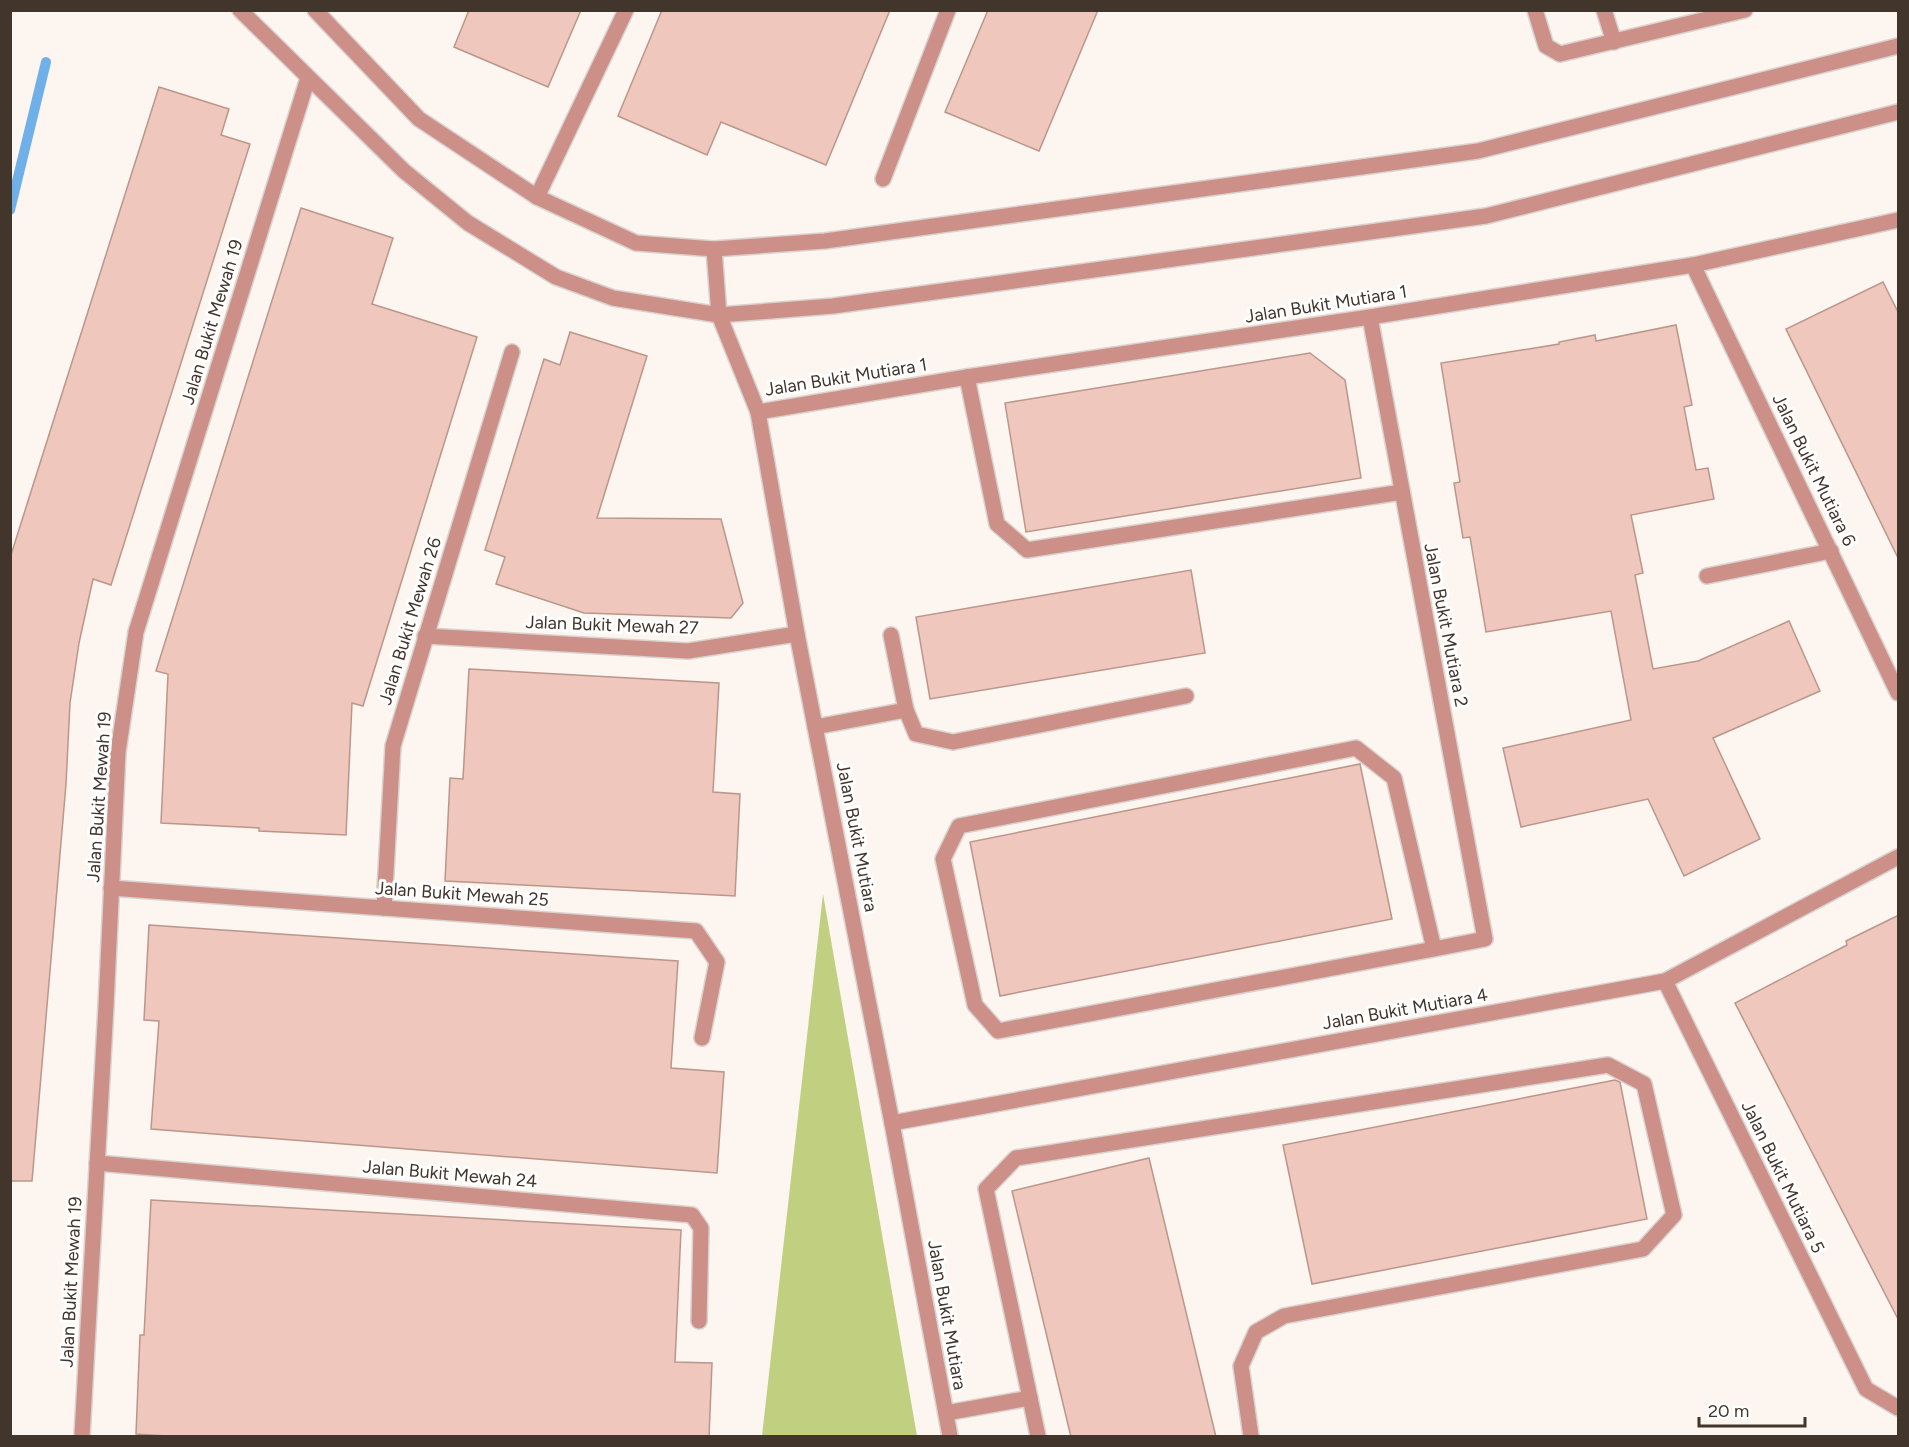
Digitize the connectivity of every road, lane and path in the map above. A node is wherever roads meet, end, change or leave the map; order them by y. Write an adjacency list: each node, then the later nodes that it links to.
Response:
1 (240, 10): 10 (street)
2 (315, 10): 13 (street)
3 (626, 10): 13 (street)
4 (948, 10): 12 (street)
5 (1535, 10): 8 (street)
6 (1604, 10): 8 (street)
7 (1745, 10): 8 (street)
8 (1614, 42)
9 (1899, 45): 15 (street)
10 (308, 78): 17 (street); 33 (street, Jalan Bukit Mewah 19)
11 (1899, 112): 17 (street)
12 (883, 179)
13 (537, 197): 15 (street)
14 (1899, 220): 16 (street, Jalan Bukit Mutiara 1)
15 (714, 249): 17 (street, Jalan Bukit Mutiara)
16 (1693, 265): 18 (street, Jalan Bukit Mutiara 1); 23 (street, Jalan Bukit Mutiara 6)
17 (719, 315): 21 (street, Jalan Bukit Mutiara)
18 (1370, 317): 20 (street, Jalan Bukit Mutiara 1); 22 (street, Jalan Bukit Mutiara 2)
19 (512, 352): 27 (street, Jalan Bukit Mewah 26)
20 (967, 377): 21 (street, Jalan Bukit Mutiara 1); 22 (street)
21 (758, 412): 25 (street, Jalan Bukit Mutiara)
22 (1402, 492): 35 (street, Jalan Bukit Mutiara 2)
23 (1831, 552): 24 (street); 28 (street, Jalan Bukit Mutiara 6)
24 (1707, 576)
25 (797, 634): 27 (street, Jalan Bukit Mewah 27); 31 (street, Jalan Bukit Mutiara)
26 (891, 635): 30 (street)
27 (425, 636): 34 (street, Jalan Bukit Mewah 26)
28 (1899, 693)
29 (1186, 696): 30 (street)
30 (906, 710): 31 (street)
31 (815, 727): 38 (street, Jalan Bukit Mutiara)
32 (1899, 857): 36 (street, Jalan Bukit Mutiara 4)
33 (111, 888): 34 (street, Jalan Bukit Mewah 25); 39 (street, Jalan Bukit Mewah 19)
34 (384, 908): 37 (street, Jalan Bukit Mewah 25)
35 (1434, 950): 35 (street)
36 (1665, 981): 38 (street, Jalan Bukit Mutiara 4); 42 (street, Jalan Bukit Mutiara 5)
37 (702, 1038)
38 (892, 1123): 43 (street, Jalan Bukit Mutiara)
39 (97, 1163): 40 (street, Jalan Bukit Mewah 24); 44 (street, Jalan Bukit Mewah 19)
40 (699, 1320)
41 (1030, 1398): 43 (street); 46 (street); 47 (street)
42 (1899, 1408)
43 (946, 1413): 45 (street, Jalan Bukit Mutiara)
44 (82, 1437)
45 (950, 1437)
46 (1038, 1437)
47 (1251, 1437)

